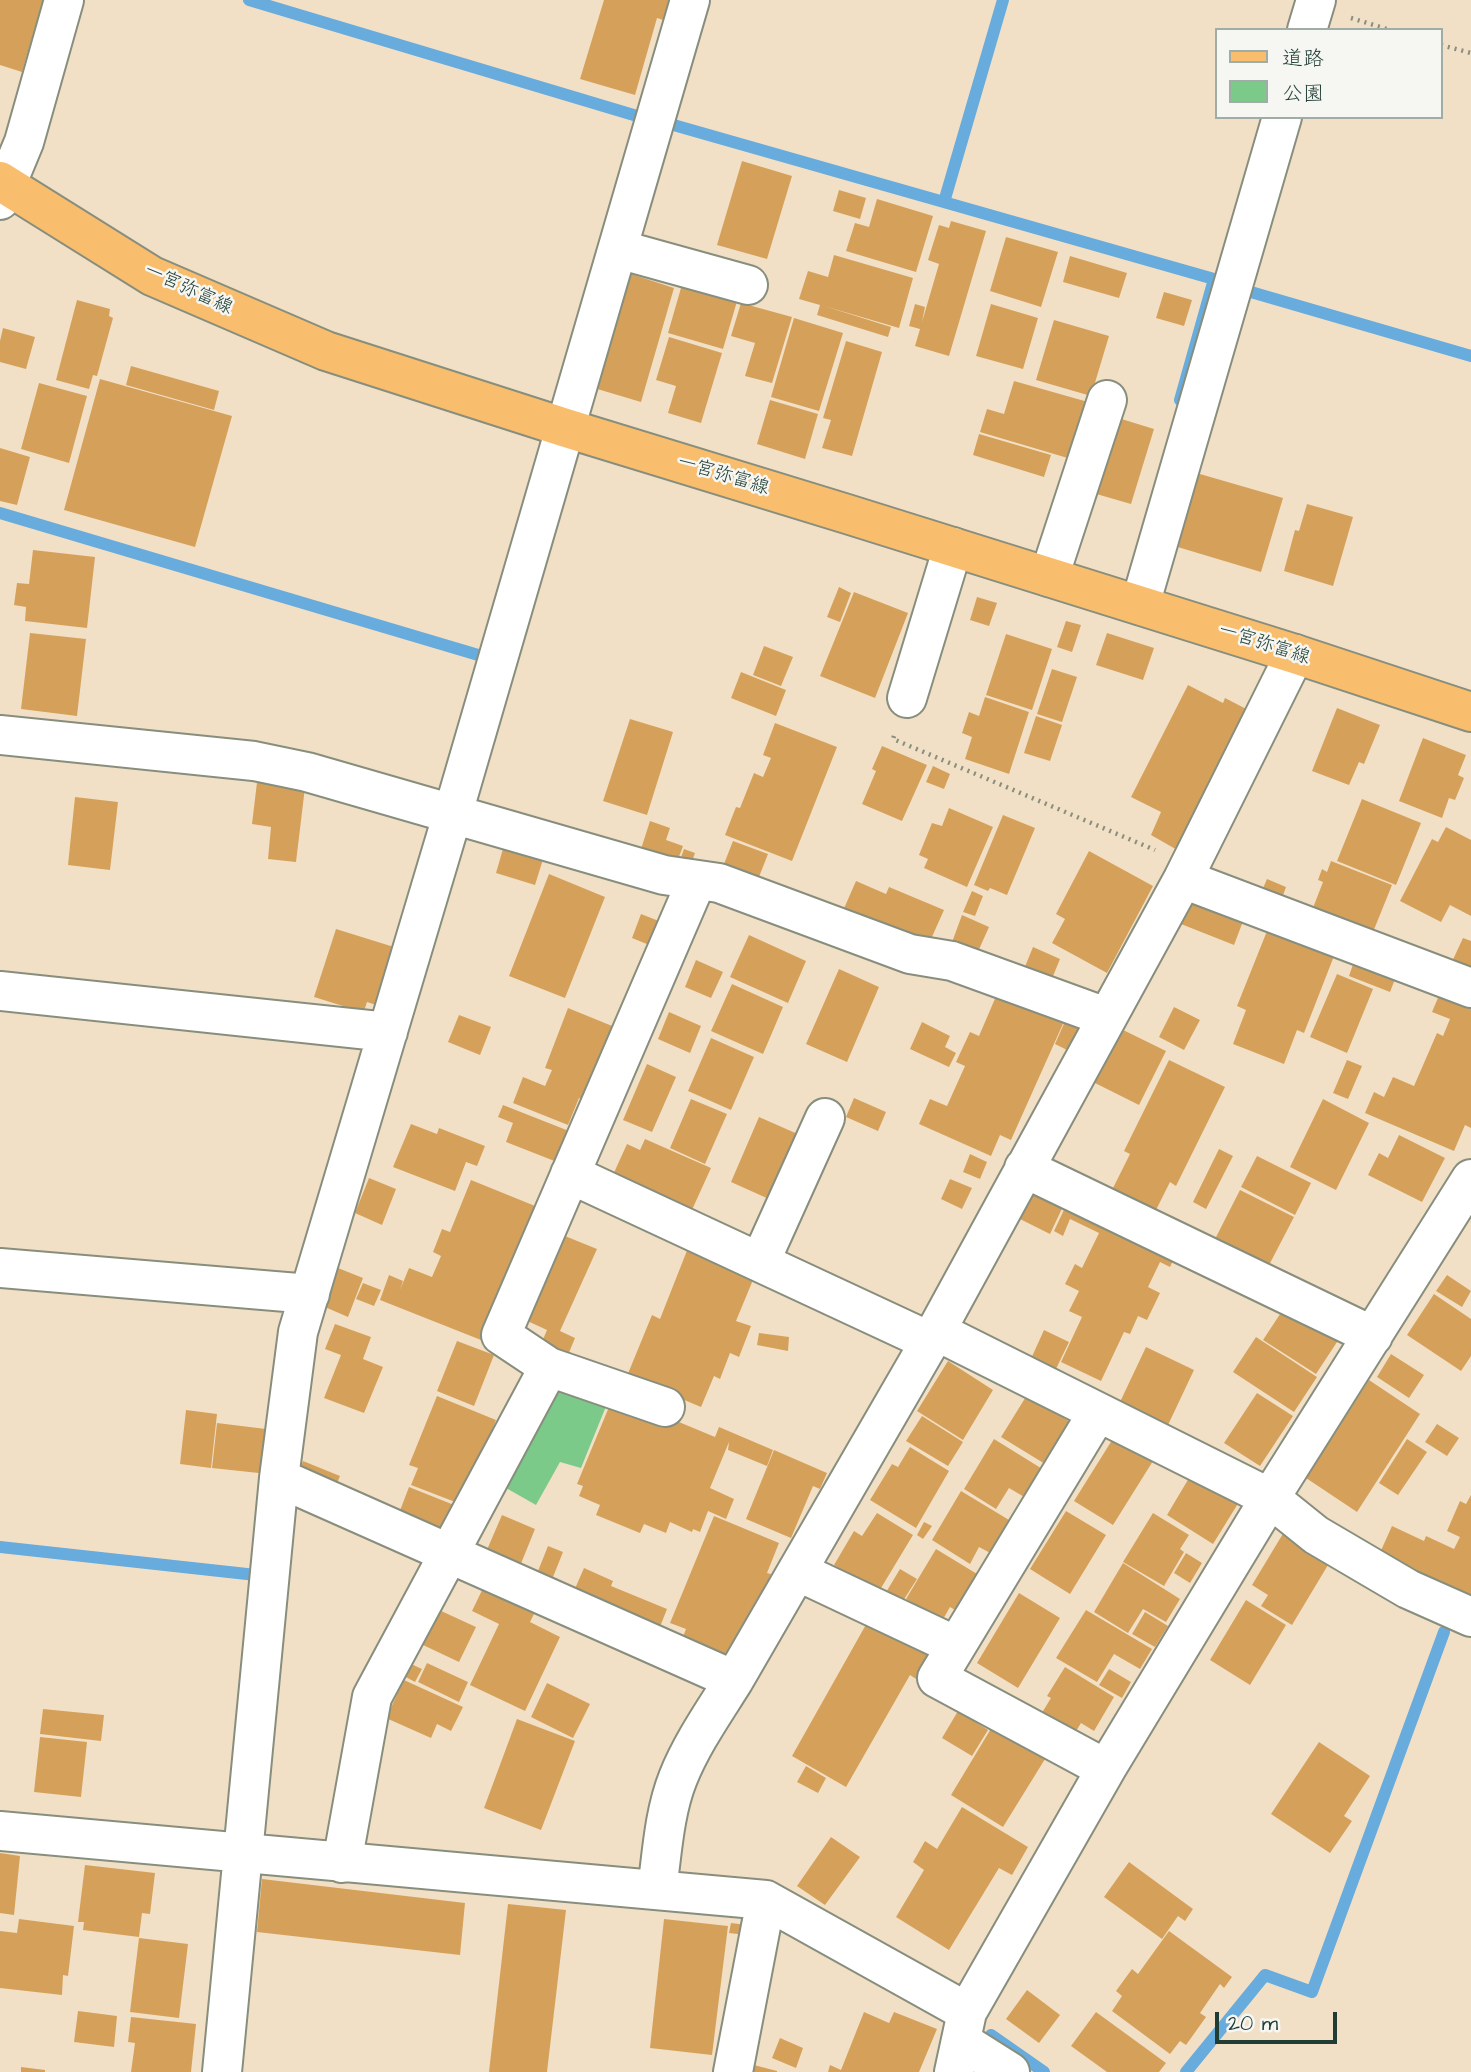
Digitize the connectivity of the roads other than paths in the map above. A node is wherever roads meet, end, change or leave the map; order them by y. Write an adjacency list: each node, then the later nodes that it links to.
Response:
1 (64, 0): 6 (street)
2 (690, 0): 7 (street)
3 (1316, 0): 4 (street)
4 (1308, 28)
5 (1281, 119): 13 (street)
6 (2, 189): 10 (main road, 一宮弥富線)
7 (618, 248): 8 (street); 10 (street)
8 (748, 285)
9 (1107, 400): 12 (street)
10 (566, 428): 11 (main road, 一宮弥富線); 18 (street)
11 (953, 547): 12 (main road, 一宮弥富線); 15 (street)
12 (1049, 577): 13 (main road, 一宮弥富線)
13 (1140, 605): 14 (main road, 一宮弥富線)
14 (1295, 654): 16 (main road, 一宮弥富線); 19 (street)
15 (906, 698)
16 (1471, 712)
17 (0, 735): 18 (street)
18 (453, 813): 20 (street); 24 (street)
19 (1186, 872): 21 (street); 23 (street)
20 (697, 880): 23 (street); 27 (street)
21 (1471, 988)
22 (0, 991): 24 (street)
23 (1105, 1017): 26 (street)
24 (388, 1032): 31 (street)
25 (825, 1118): 29 (street)
26 (1024, 1168): 32 (street); 33 (street)
27 (570, 1174): 29 (street); 34 (street)
28 (1471, 1180): 33 (street)
29 (760, 1262): 32 (street)
30 (0, 1268): 31 (street)
31 (310, 1294): 37 (street)
32 (932, 1336): 36 (street); 40 (street)
33 (1373, 1336): 38 (street)
34 (549, 1367): 35 (street); 39 (street)
35 (665, 1407)
36 (1098, 1412): 38 (street); 42 (street)
37 (279, 1478): 39 (street); 46 (street)
38 (1270, 1498): 41 (street); 44 (street)
39 (450, 1553): 43 (street); 47 (street)
40 (797, 1571): 42 (street); 43 (street)
41 (1471, 1617)
42 (956, 1646): 44 (street)
43 (734, 1680): 48 (street)
44 (1106, 1769): 50 (street)
45 (0, 1831): 46 (street)
46 (244, 1855): 47 (street); 51 (street)
47 (342, 1863): 48 (street)
48 (657, 1890): 49 (street)
49 (766, 1900): 50 (street); 52 (street)
50 (961, 2042): 53 (street)
51 (222, 2072)
52 (733, 2072)
53 (1010, 2072)

